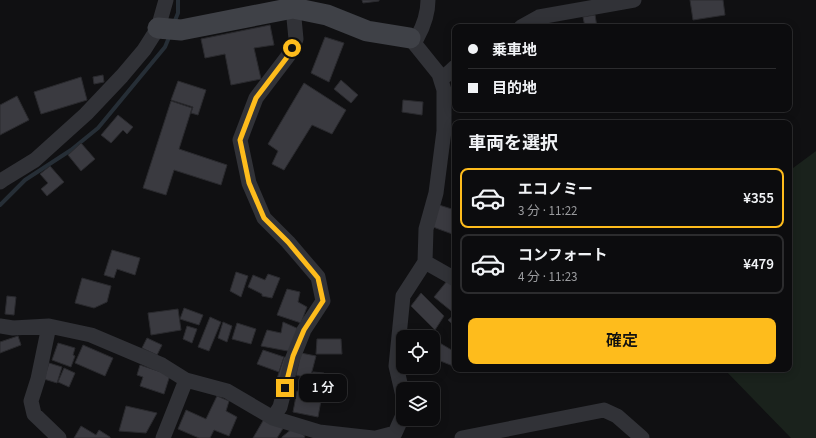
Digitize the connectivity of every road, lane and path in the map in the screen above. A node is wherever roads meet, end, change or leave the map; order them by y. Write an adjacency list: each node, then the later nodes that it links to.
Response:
1 (166, 0): 6 (street)
2 (428, 0): 7 (street)
3 (634, 0): 5 (street)
4 (292, 4): 6 (street); 7 (street); 17 (street)
5 (526, 24)
6 (167, 28): 10 (street)
7 (410, 38): 9 (street)
8 (452, 70): 9 (street)
9 (441, 80): 11 (street)
10 (0, 182)
11 (425, 262): 12 (street); 16 (street)
12 (452, 277)
13 (0, 326): 14 (street)
14 (49, 326): 15 (street); 21 (street)
15 (186, 380): 17 (street); 22 (street)
16 (400, 382)
17 (273, 418): 19 (street)
18 (398, 426): 20 (street)
19 (316, 435): 23 (street)
20 (385, 437)
21 (59, 438)
22 (163, 438)
23 (373, 438)
24 (462, 438): 25 (street)
25 (642, 438)

